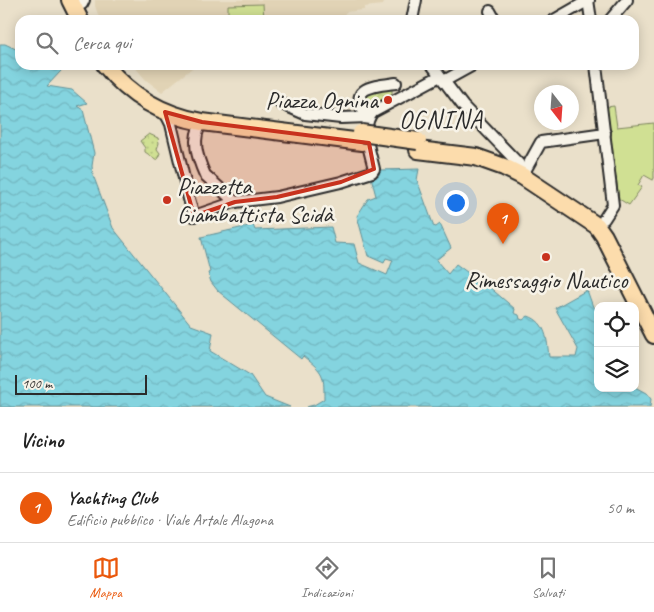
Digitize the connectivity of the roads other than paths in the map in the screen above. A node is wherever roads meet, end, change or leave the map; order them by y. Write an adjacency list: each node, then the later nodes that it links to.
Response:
1 (416, 0): 4 (street)
2 (588, 0): 5 (street); 6 (street)
3 (627, 0): 7 (street)
4 (413, 15)
5 (562, 15)
6 (590, 15)
7 (614, 15)
8 (109, 70): 16 (main road)
9 (120, 70): 18 (main road)
10 (436, 70): 13 (street)
11 (462, 70): 13 (street)
12 (597, 70): 19 (street)
13 (442, 79): 18 (street); 21 (street)
14 (396, 83): 18 (street)
15 (280, 102): 18 (street)
16 (165, 112): 17 (main road); 22 (street)
17 (202, 122): 18 (main road); 22 (street)
18 (364, 129): 20 (main road, bridge); 22 (street)
19 (604, 133): 21 (street); 24 (street)
20 (418, 145): 21 (main road); 23 (main road)
21 (522, 166): 23 (main road)
22 (235, 202)
23 (588, 213): 24 (main road); 26 (main road)
24 (604, 219): 25 (main road)
25 (654, 311)
26 (654, 335)

